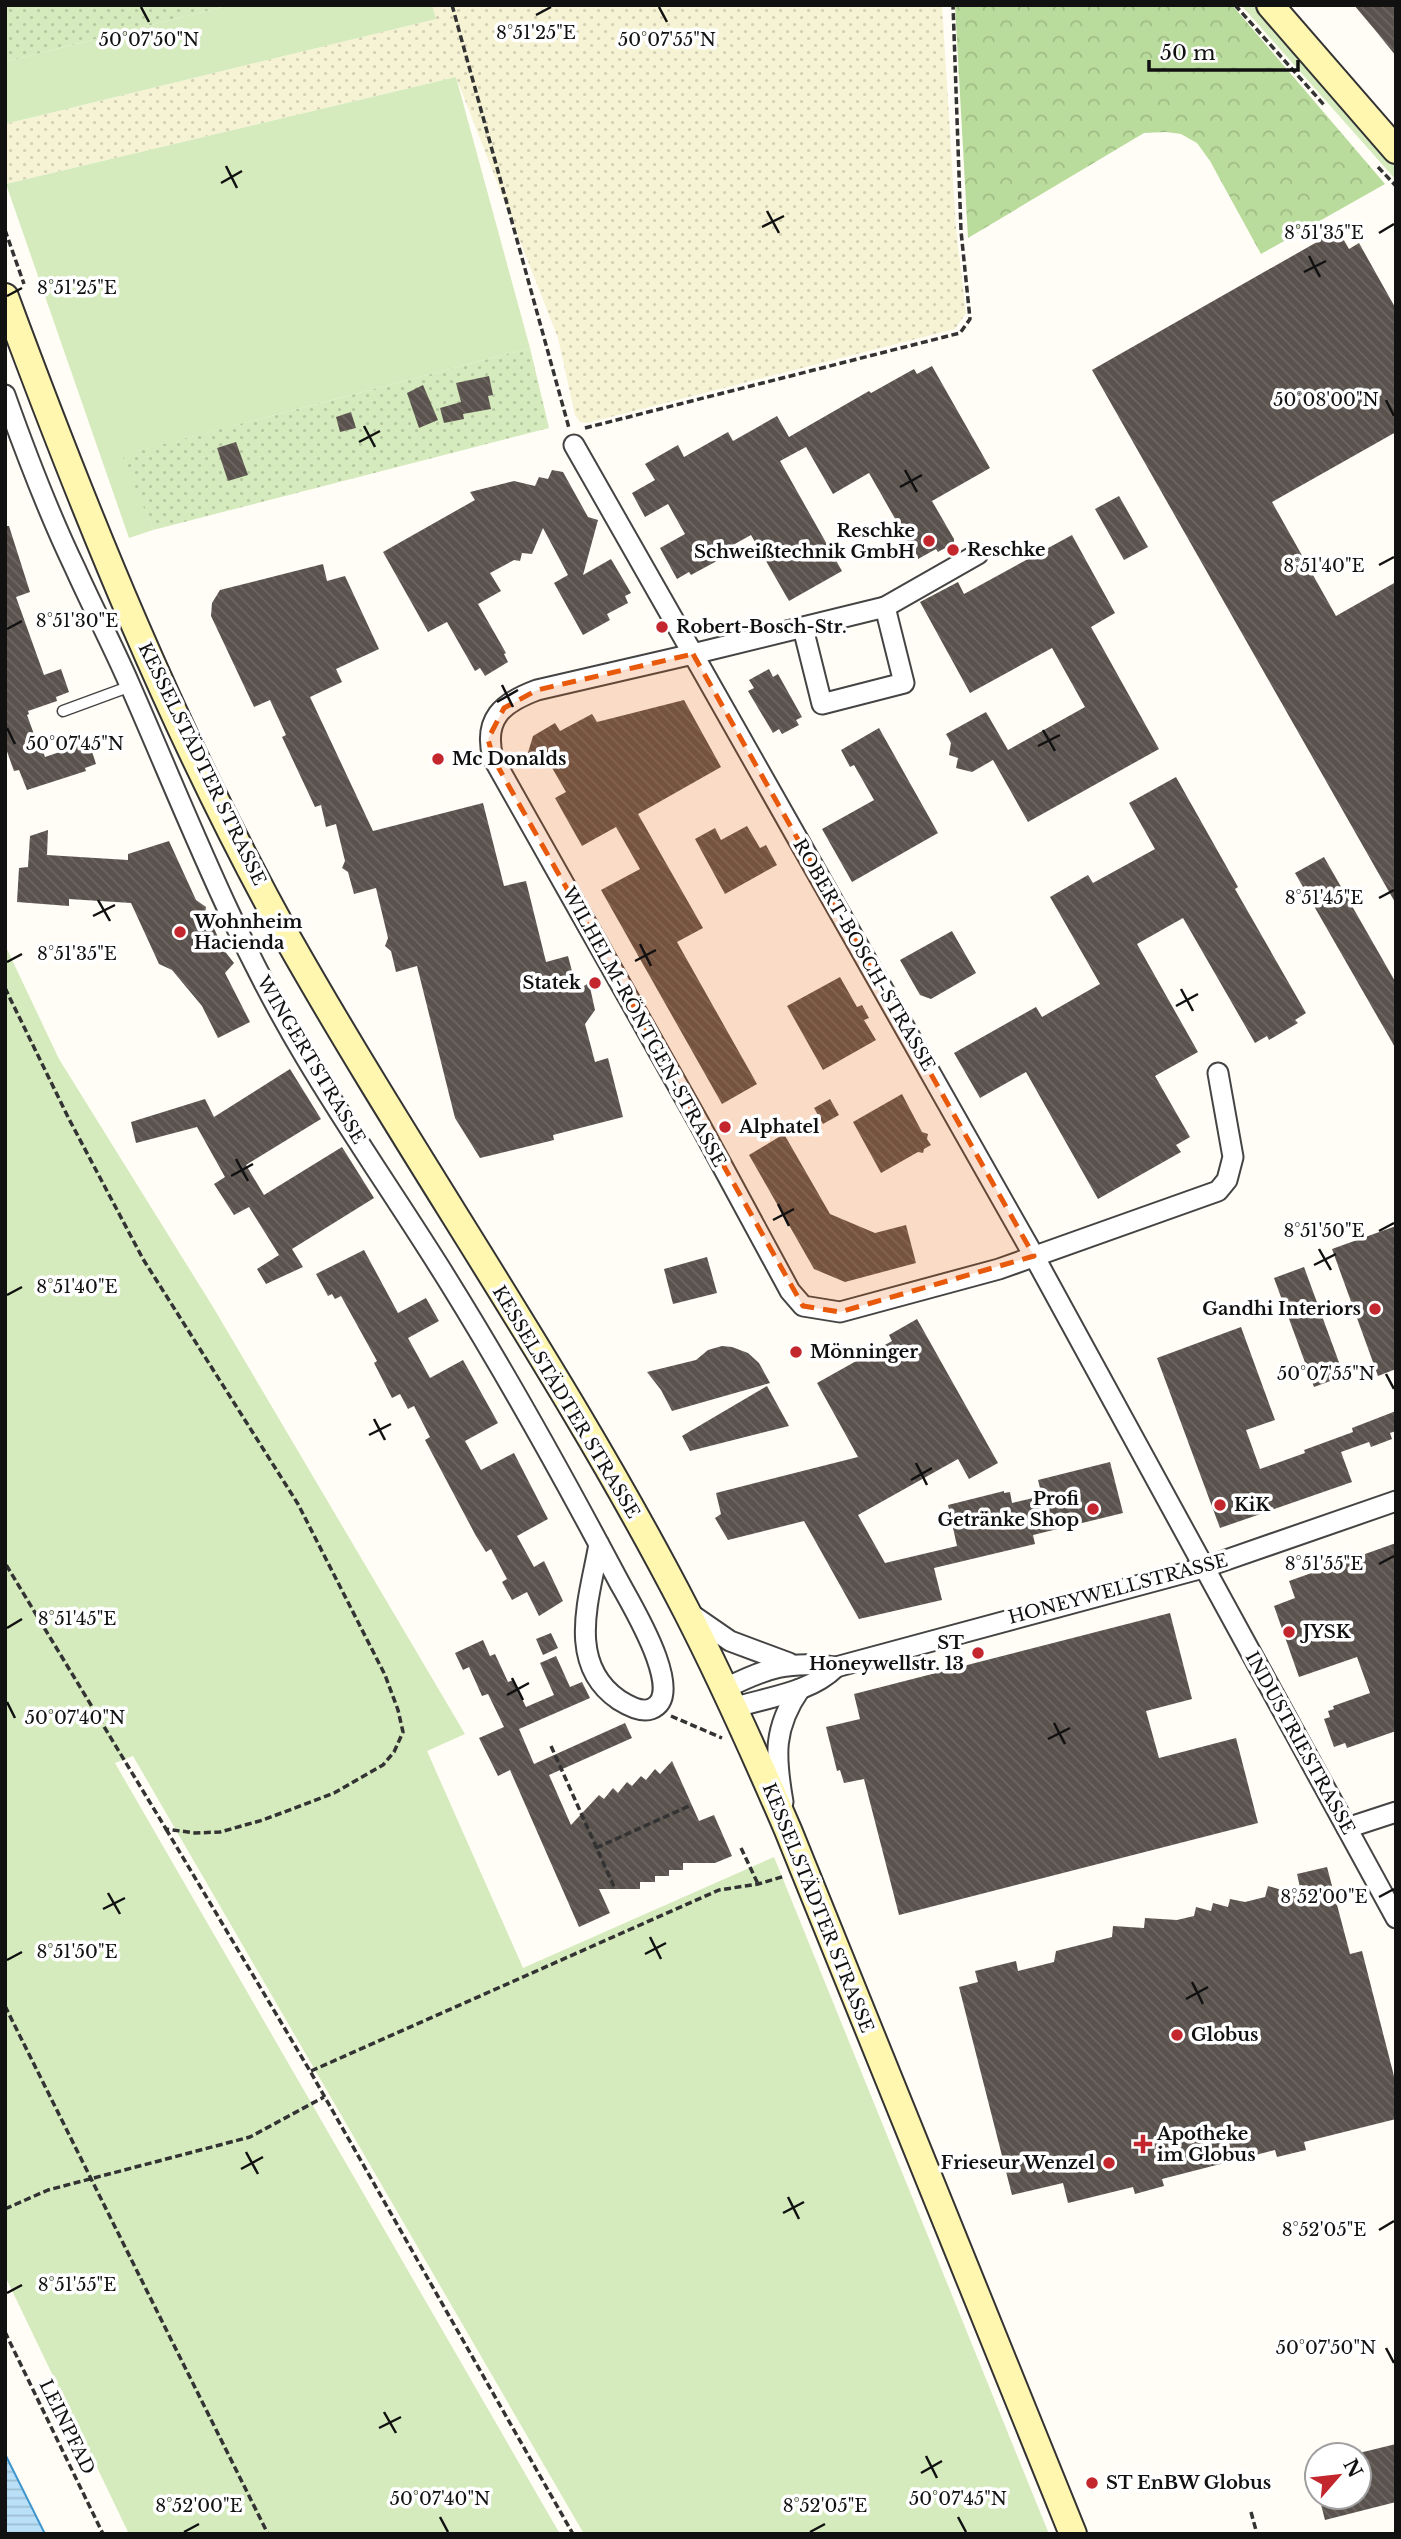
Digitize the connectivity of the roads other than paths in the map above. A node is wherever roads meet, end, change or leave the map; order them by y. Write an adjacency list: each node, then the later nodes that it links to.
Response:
1 (1270, 5): 2 (main road)
2 (1387, 158)
3 (5, 297): 17 (main road, KESSELSTÄDTER STRASSE)
4 (5, 395): 10 (street, WINGERTSTRASSE)
5 (572, 438): 9 (street, ROBERT-BOSCH-STRASSE)
6 (978, 554): 7 (street)
7 (885, 607): 8 (street); 8 (street)
8 (803, 628): 9 (street)
9 (693, 654): 13 (street, ROBERT-BOSCH-STRASSE); 13 (street, WILHELM-RÖNTGEN-STRASSE)
10 (131, 685): 11 (lane); 15 (street, WINGERTSTRASSE)
11 (63, 711)
12 (1217, 1073): 13 (street)
13 (1034, 1256): 16 (street, ROBERT-BOSCH-STRASSE)
14 (1396, 1501): 16 (street, HONEYWELLSTRASSE)
15 (599, 1544): 15 (street, WINGERTSTRASSE)
16 (1203, 1568): 19 (street, HONEYWELLSTRASSE); 23 (street, INDUSTRIESTRASSE)
17 (686, 1610): 18 (street, HONEYWELLSTRASSE); 21 (main road, KESSELSTÄDTER STRASSE)
18 (789, 1663): 19 (street, HONEYWELLSTRASSE); 21 (street, HONEYWELLSTRASSE)
19 (836, 1667): 20 (street, HONEYWELLSTRASSE)
20 (800, 1689): 21 (street, HONEYWELLSTRASSE); 24 (street)
21 (734, 1709): 24 (main road, KESSELSTÄDTER STRASSE)
22 (1396, 1812): 23 (street)
23 (1347, 1828): 25 (street, INDUSTRIESTRASSE)
24 (788, 1830): 26 (main road, KESSELSTÄDTER STRASSE)
25 (1396, 1918)
26 (1073, 2534)

